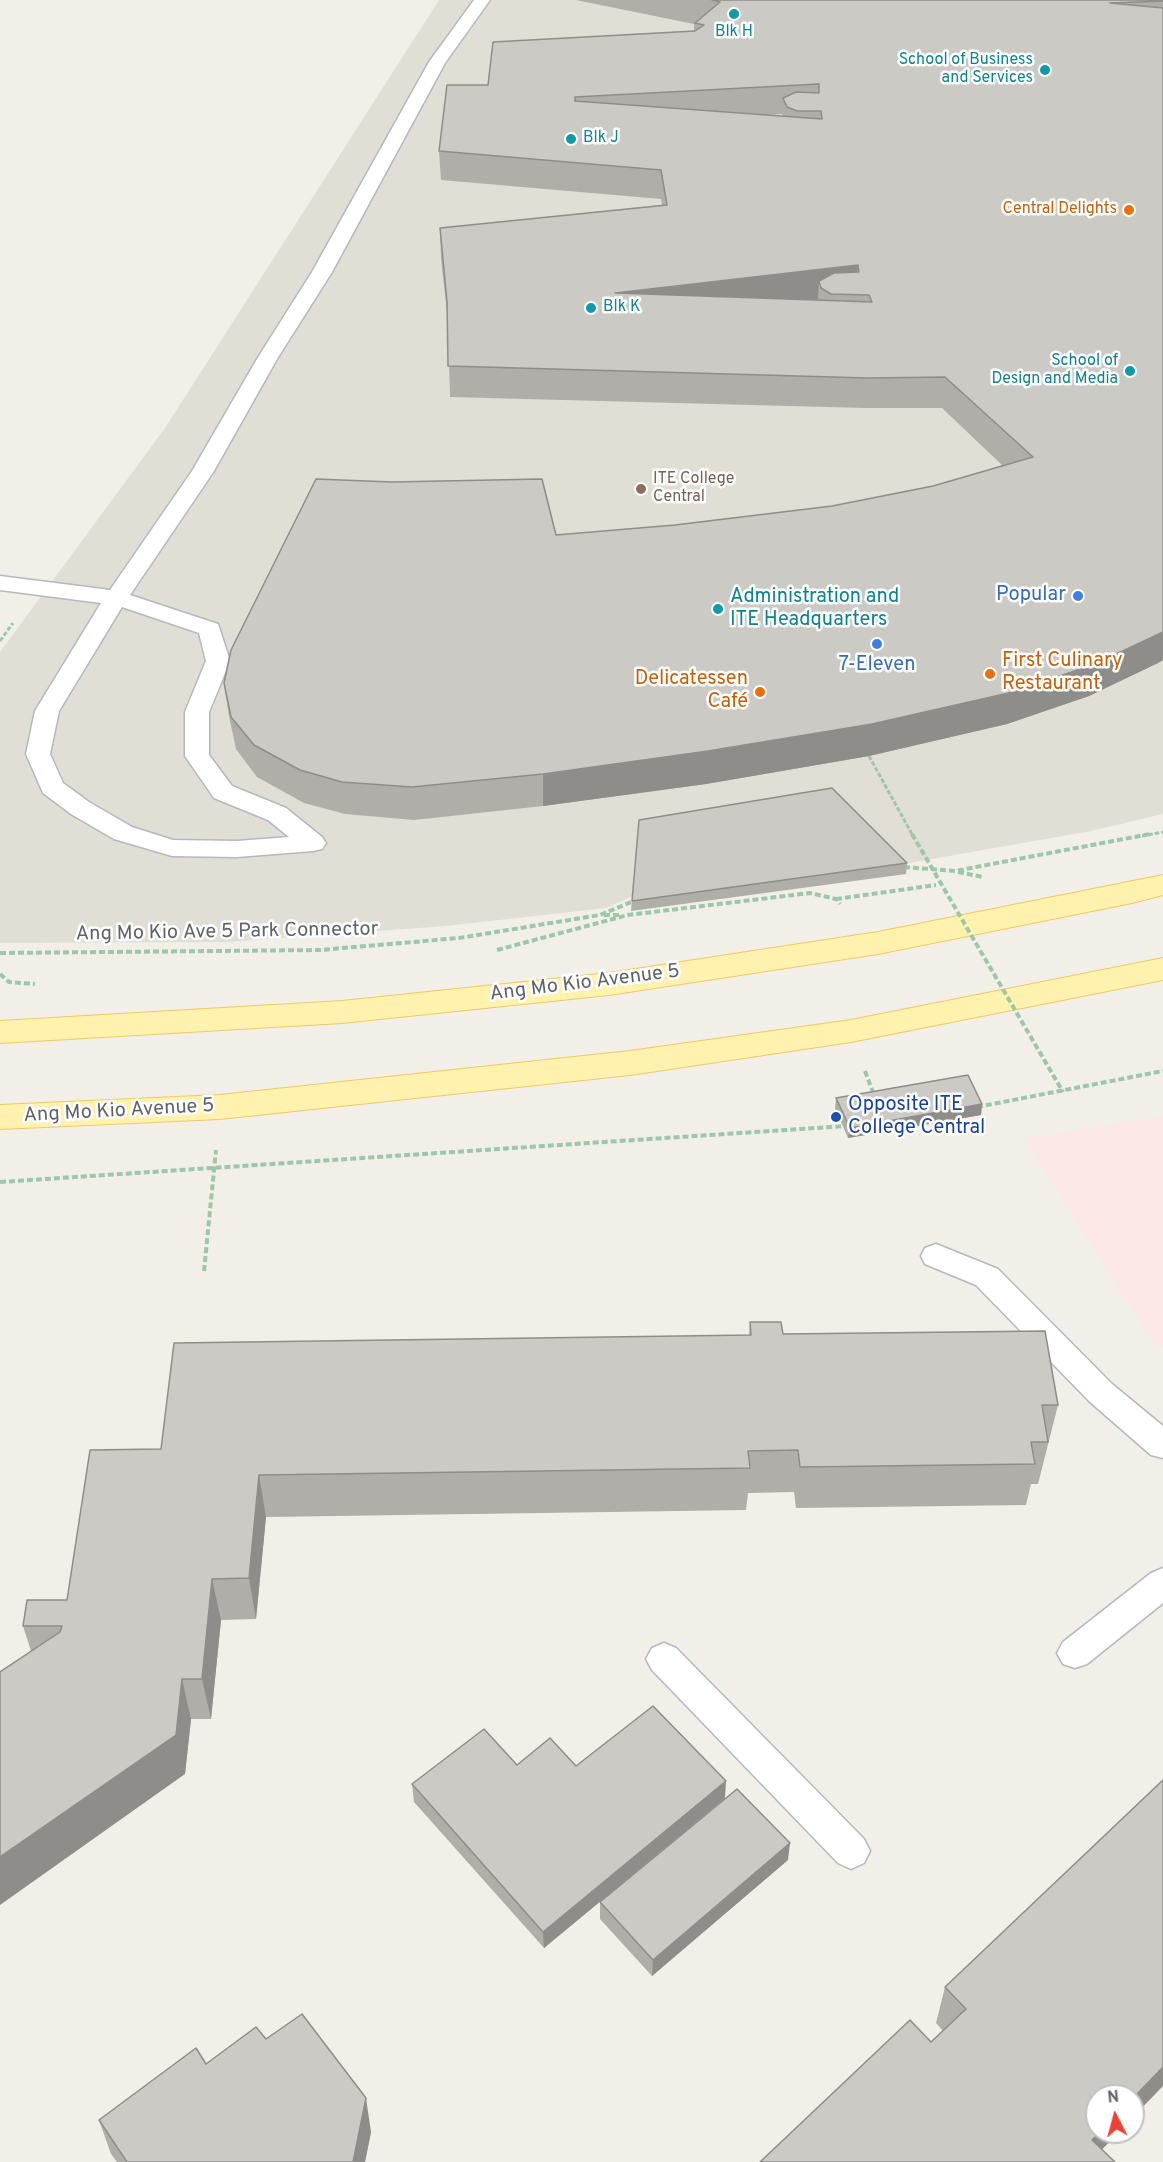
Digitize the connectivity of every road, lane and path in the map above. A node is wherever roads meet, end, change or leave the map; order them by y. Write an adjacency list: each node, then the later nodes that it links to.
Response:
1 (482, 0): 3 (lane)
2 (0, 583): 3 (lane)
3 (117, 598): 3 (lane)
4 (869, 756): 8 (path, bridge)
5 (1163, 832): 6 (path)
6 (902, 866)
7 (805, 882): 13 (path)
8 (940, 884): 11 (path); 22 (path, bridge)
9 (1163, 885): 19 (main road, Ang Mo Kio Avenue 5)
10 (643, 897): 12 (path, Ang Mo Kio Ave 5 Park Connector)
11 (836, 899)
12 (600, 915): 13 (path); 15 (path, Ang Mo Kio Ave 5 Park Connector)
13 (627, 915): 14 (path)
14 (496, 950)
15 (0, 953)
16 (1163, 969): 20 (main road, Ang Mo Kio Avenue 5)
17 (0, 974): 18 (path)
18 (36, 984)
19 (9, 1028)
20 (851, 1030): 23 (path); 24 (main road, Ang Mo Kio Avenue 5)
21 (1163, 1071): 22 (path)
22 (1063, 1092): 25 (path)
23 (877, 1103)
24 (220, 1107): 26 (main road, Ang Mo Kio Avenue 5); 28 (path)
25 (970, 1108)
26 (0, 1118)
27 (849, 1126): 28 (path)
28 (215, 1167): 29 (path); 31 (path)
29 (0, 1182)
30 (936, 1256): 32 (lane)
31 (204, 1271)
32 (1163, 1445)
33 (1163, 1583): 34 (lane)
34 (1075, 1653)
35 (664, 1659): 36 (lane)
36 (850, 1851)

